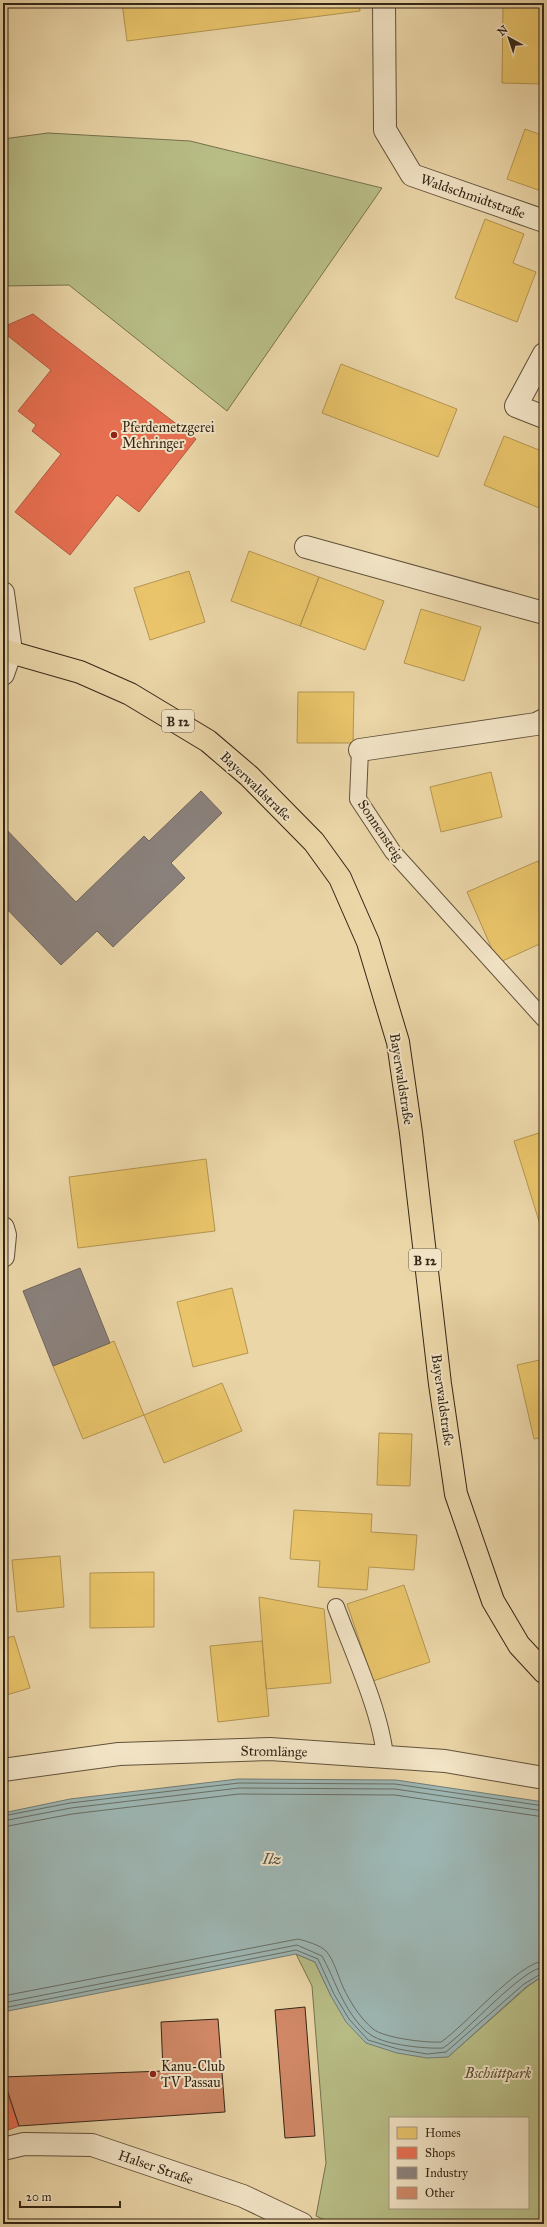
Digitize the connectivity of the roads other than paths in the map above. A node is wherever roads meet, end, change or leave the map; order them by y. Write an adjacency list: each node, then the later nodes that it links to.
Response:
1 (384, 3): 2 (street, Waldschmidtstraße)
2 (544, 221)
3 (544, 354): 4 (street)
4 (544, 417)
5 (306, 547): 7 (street)
6 (3, 593): 8 (street)
7 (544, 613)
8 (7, 651): 9 (street); 16 (main road, Bayerwaldstraße / B 12)
9 (3, 674)
10 (544, 720): 11 (street, Sonnensteig)
11 (360, 750): 12 (lane, Sonnensteig)
12 (544, 1019)
13 (3, 1228): 14 (street)
14 (3, 1256)
15 (336, 1607): 17 (lane)
16 (544, 1672)
17 (385, 1757): 18 (street, Stromlänge); 19 (street, Stromlänge)
18 (3, 1770)
19 (544, 1778)
20 (3, 2149): 21 (street, Halser Straße)
21 (302, 2224)

